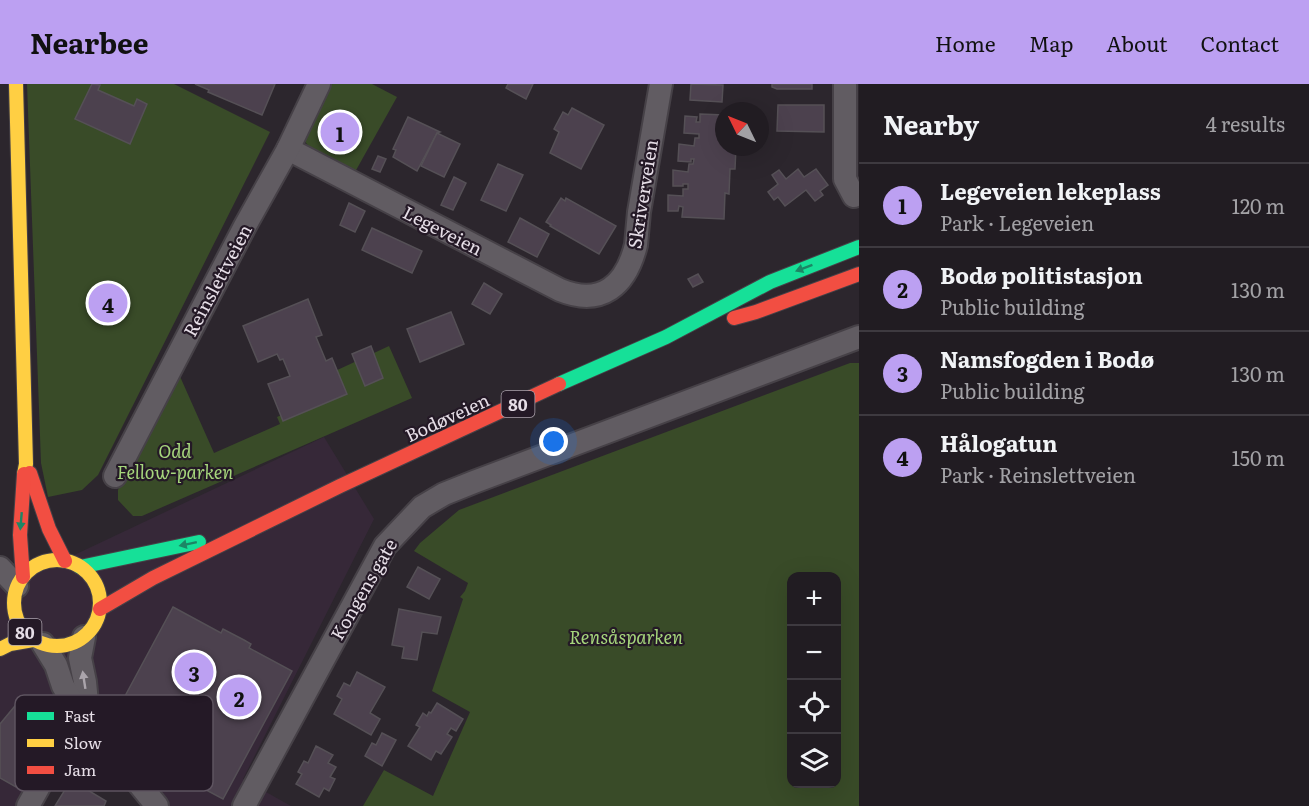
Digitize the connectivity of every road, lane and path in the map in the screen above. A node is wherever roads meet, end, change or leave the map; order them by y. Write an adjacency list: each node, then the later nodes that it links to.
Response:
1 (16, 84): 12 (main road)
2 (319, 84): 5 (street, Reinslettveien)
3 (661, 84): 9 (street, Skriverveien)
4 (845, 84): 6 (street)
5 (288, 149): 9 (street, Legeveien); 13 (street, Reinslettveien)
6 (854, 196)
7 (859, 247): 10 (main road, Bodøveien / 80, one-way to 10)
8 (859, 274): 10 (main road, Bodøveien / 80)
9 (603, 293)
10 (666, 337): 14 (main road, Bodøveien / 80)
11 (859, 337): 30 (street, Kongens gate)
12 (26, 464): 15 (main road); 18 (main road, one-way to 18)
13 (115, 476)
14 (245, 532): 16 (main road, Bodøveien / 80, one-way to 16); 19 (main road, Bodøveien / 80)
15 (65, 561): 16 (main road); 18 (main road, 80)
16 (80, 567): 19 (main road)
17 (0, 568): 18 (street)
18 (18, 589): 20 (main road, 80); 22 (main road, 80)
19 (100, 609): 21 (main road)
20 (0, 610)
21 (84, 637): 22 (main road, 80); 25 (street, one-way to 21)
22 (38, 642): 23 (main road, 80); 24 (street)
23 (0, 649)
24 (69, 695)
25 (86, 695)
26 (36, 791): 28 (street)
27 (145, 791): 29 (street)
28 (28, 806)
29 (157, 806)
30 (243, 806)

